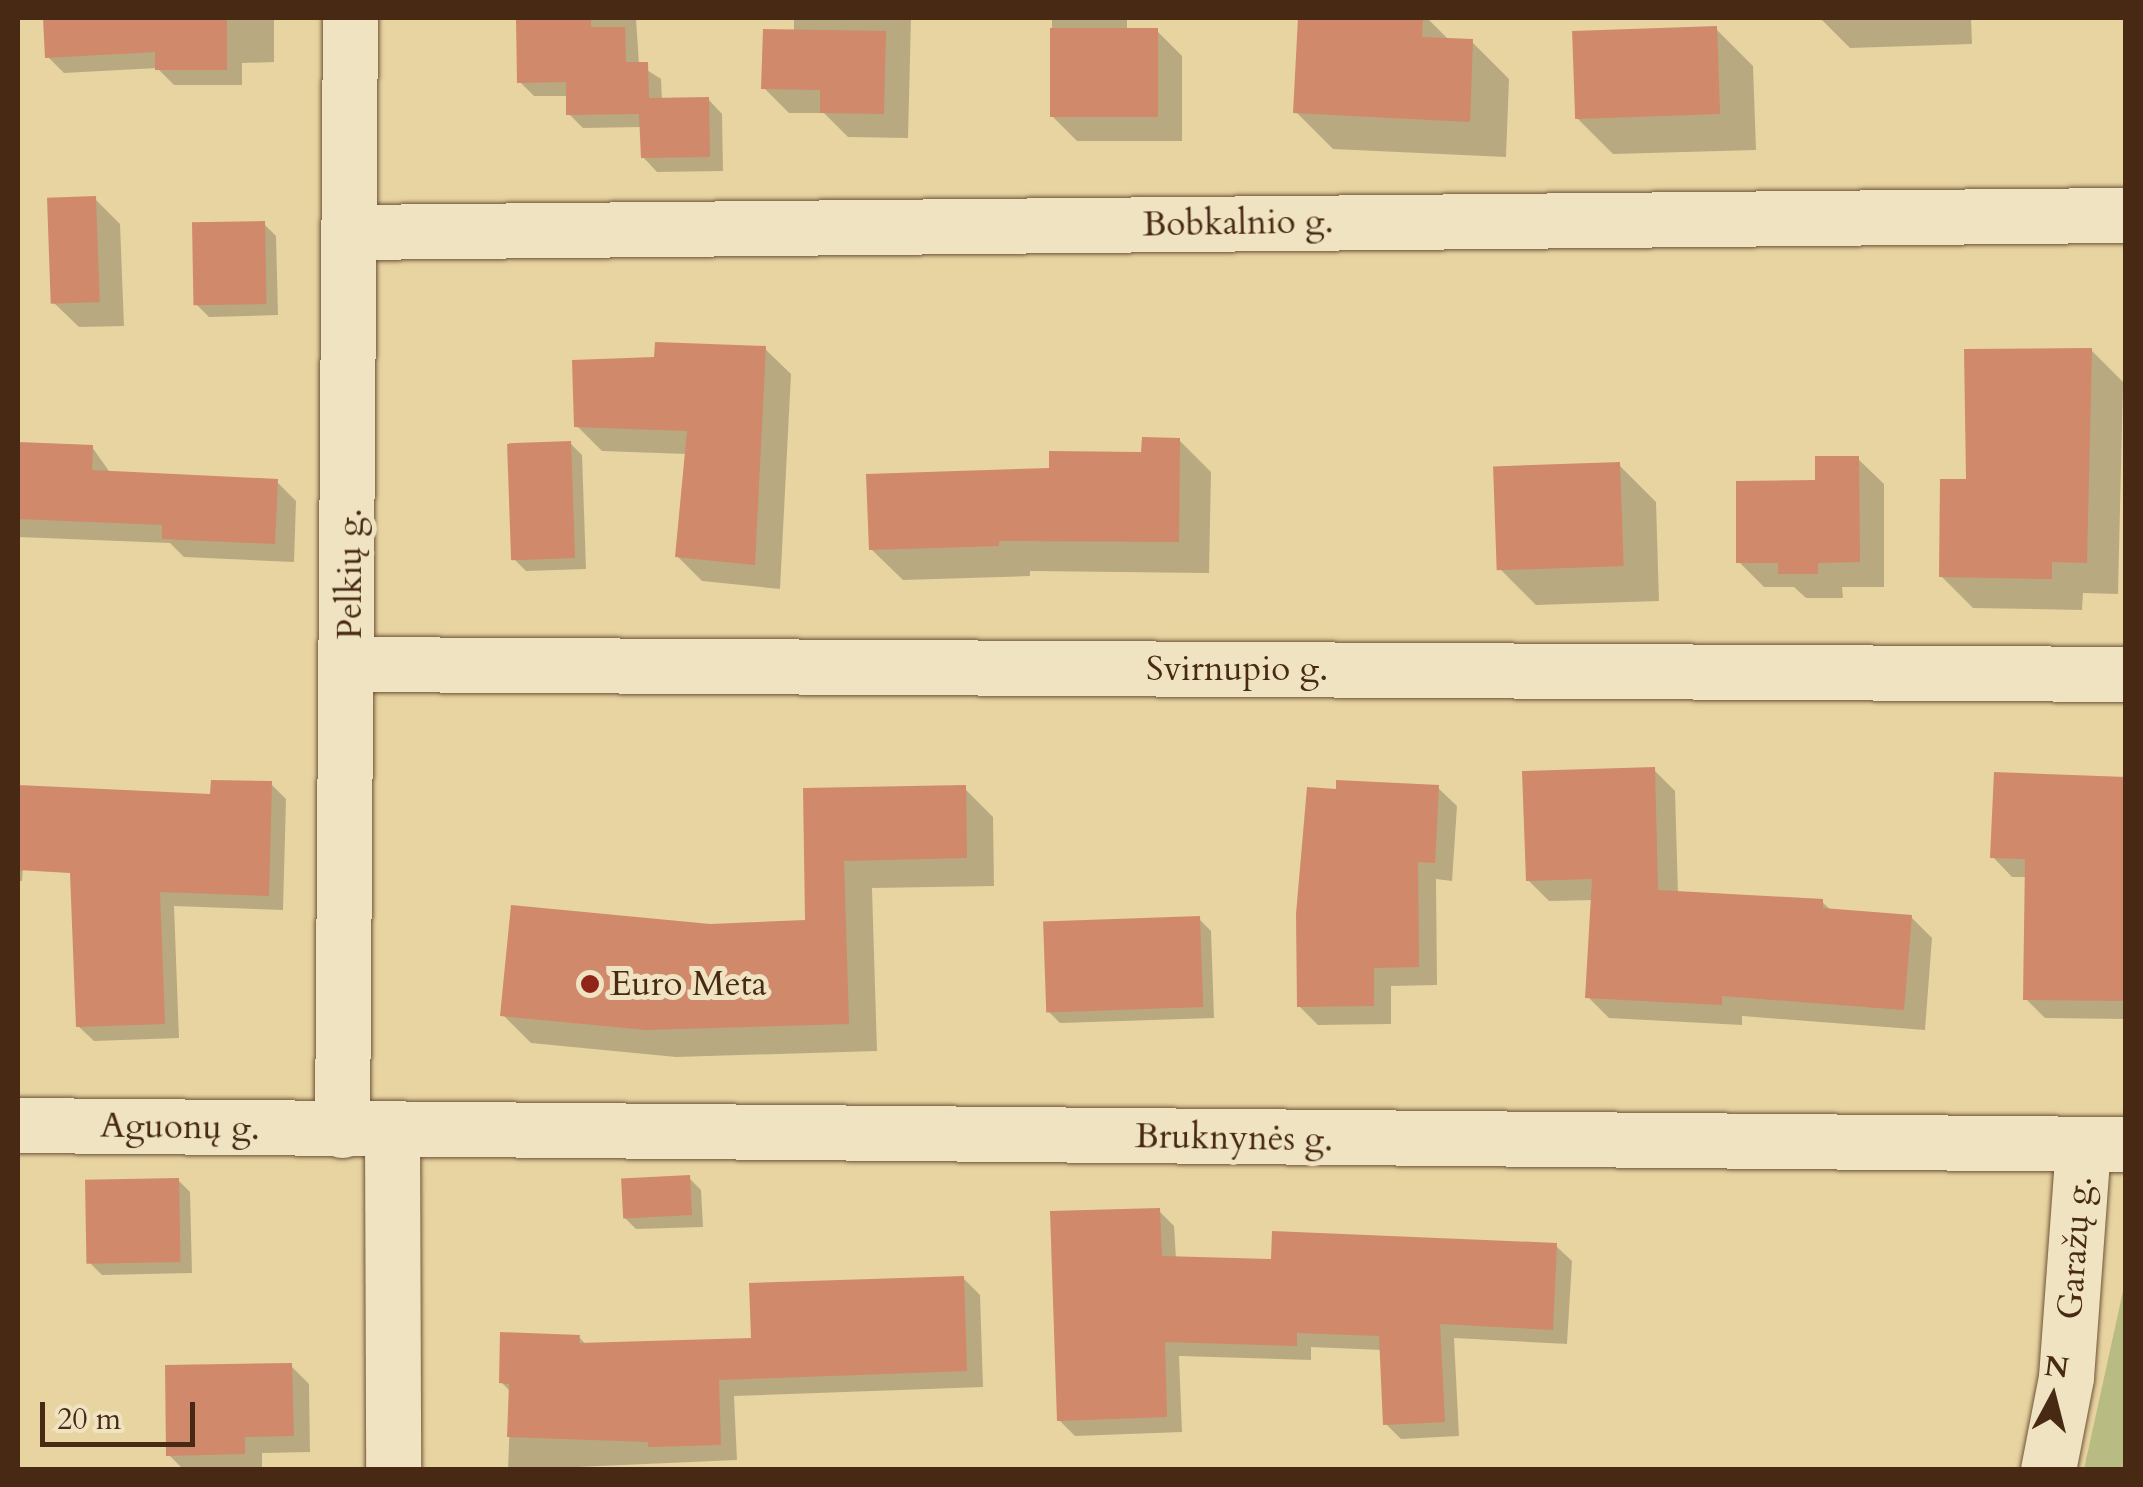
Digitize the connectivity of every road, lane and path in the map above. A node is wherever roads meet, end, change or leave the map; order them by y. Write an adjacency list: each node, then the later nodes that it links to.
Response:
1 (350, 18): 3 (street, Pelkių g.)
2 (2126, 214): 3 (street, Bobkalnio g.)
3 (350, 232): 4 (street, Pelkių g.)
4 (349, 664): 5 (street, Svirnupio g.); 7 (street, Pelkių g.)
5 (2126, 674)
6 (18, 1125): 7 (street, Aguonų g.)
7 (367, 1130): 8 (street, Bruknynės g.); 9 (street, Pelkių g.)
8 (2104, 1145): 10 (street, Garažų g.)
9 (393, 1470)
10 (2048, 1470)

